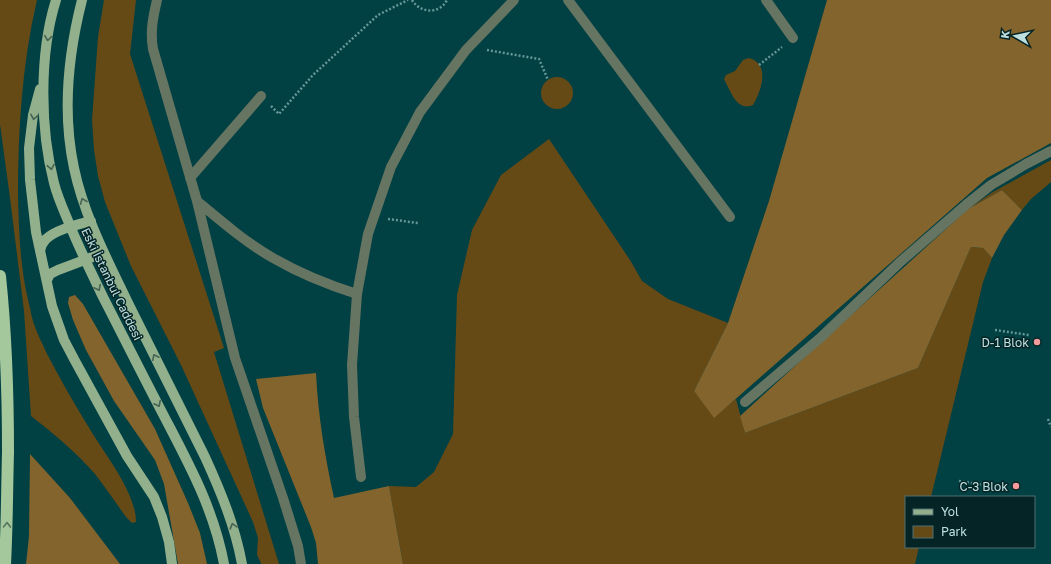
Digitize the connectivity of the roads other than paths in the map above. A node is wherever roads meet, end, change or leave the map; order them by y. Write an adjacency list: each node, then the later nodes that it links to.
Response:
1 (56, 0): 8 (main road, Eski İstanbul Caddesi, one-way to 8)
2 (82, 0): 14 (main road, Eski İstanbul Caddesi, one-way to 2)
3 (157, 0): 11 (street)
4 (514, 0): 21 (street)
5 (568, 0): 13 (street)
6 (766, 0): 7 (street)
7 (793, 38)
8 (45, 65): 15 (main road, Eski İstanbul Caddesi, one-way to 15); 16 (main road, one-way to 16)
9 (261, 96): 11 (street)
10 (1051, 152): 22 (street)
11 (190, 178): 12 (street)
12 (197, 201): 21 (street); 28 (street)
13 (730, 217)
14 (91, 220): 15 (main road); 17 (main road, Eski İstanbul Caddesi)
15 (71, 228): 16 (main road); 18 (main road, Eski İstanbul Caddesi)
16 (40, 250): 20 (main road)
17 (104, 253): 18 (main road); 27 (main road, Eski İstanbul Caddesi, one-way to 17)
18 (85, 261): 20 (main road); 26 (main road, Eski İstanbul Caddesi, one-way to 26)
19 (0, 276): 24 (highway, one-way to 19)
20 (47, 280): 25 (main road)
21 (356, 294): 23 (street)
22 (745, 402)
23 (361, 477)
24 (5, 564)
25 (172, 564)
26 (224, 564)
27 (242, 564)
28 (301, 564)

